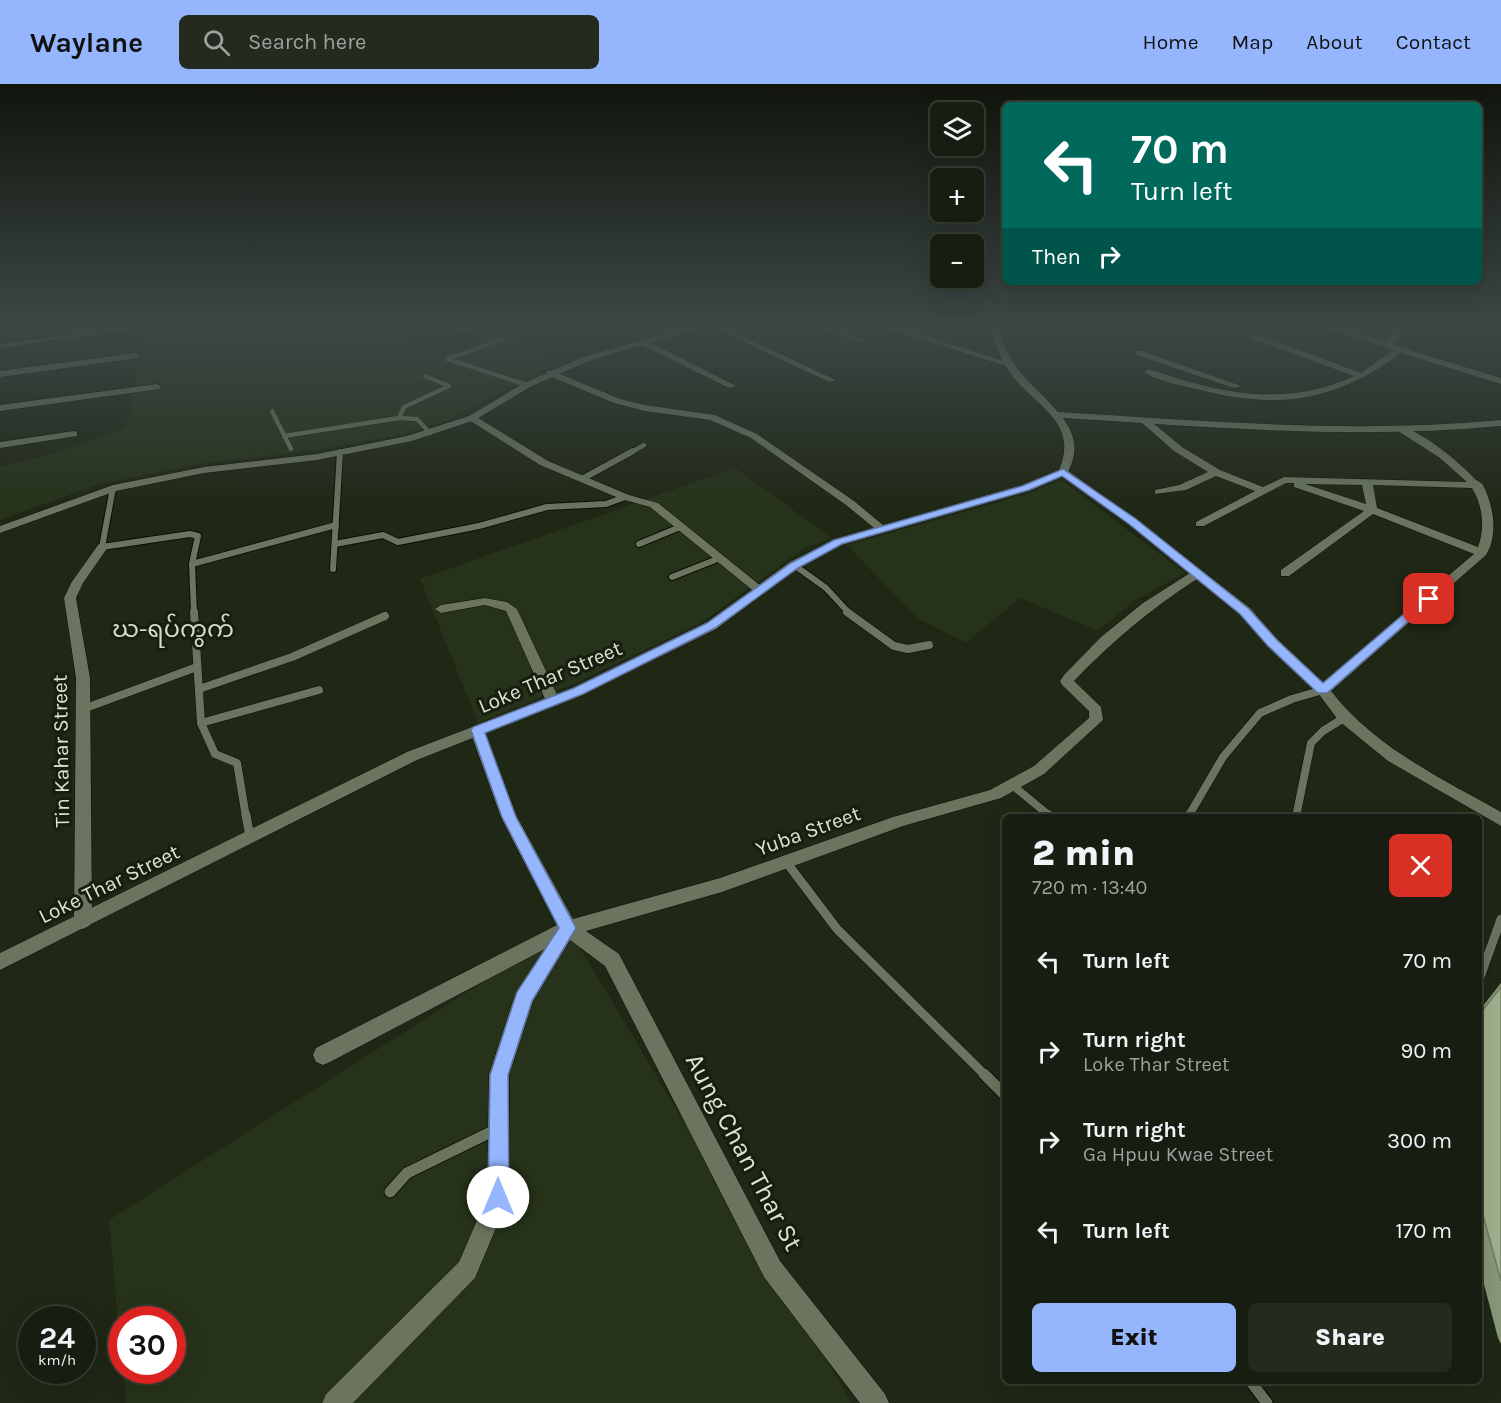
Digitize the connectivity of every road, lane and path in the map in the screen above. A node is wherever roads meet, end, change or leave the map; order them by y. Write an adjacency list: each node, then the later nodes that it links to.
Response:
1 (158, 387): 10 (street)
2 (448, 387): 13 (lane)
3 (523, 387): 14 (street)
4 (582, 387): 40 (street)
5 (1028, 387): 12 (street)
6 (1196, 387): 9 (street)
7 (1234, 387): 9 (street)
8 (1340, 387): 9 (street)
9 (1267, 398)
10 (0, 408)
11 (272, 411): 20 (lane)
12 (1056, 415): 15 (street); 25 (street)
13 (399, 418): 18 (lane); 20 (lane)
14 (472, 418): 18 (street); 27 (street)
15 (1144, 420): 17 (street); 26 (street)
16 (1501, 423): 17 (street)
17 (1401, 429): 30 (street)
18 (430, 433): 24 (street)
19 (74, 434): 21 (street)
20 (284, 436): 23 (lane)
21 (0, 445)
22 (644, 445): 27 (lane)
23 (291, 450)
24 (340, 452): 31 (street); 37 (lane)
25 (1063, 472): 40 (street, Loke Thar Street); 50 (street)
26 (1216, 472): 32 (street); 33 (street)
27 (582, 479): 34 (street)
28 (1284, 480): 29 (street); 32 (street); 35 (street)
29 (1366, 481): 30 (street); 35 (street)
30 (1478, 485): 44 (street)
31 (113, 488): 39 (street); 43 (lane)
32 (1262, 490): 36 (street)
33 (1159, 492)
34 (625, 497): 38 (street); 41 (lane)
35 (1372, 510): 44 (street); 49 (street)
36 (1200, 524)
37 (336, 525): 41 (lane); 46 (lane)
38 (680, 527): 42 (lane); 45 (street)
39 (0, 530)
40 (884, 530): 47 (street, Loke Thar Street)
41 (335, 543): 48 (lane)
42 (639, 544)
43 (102, 547): 46 (lane); 61 (street, Tin Kahar Street)
44 (1482, 553): 59 (street)
45 (720, 558): 51 (lane); 52 (street)
46 (192, 564): 56 (lane)
47 (794, 565): 52 (street, Loke Thar Street); 55 (lane)
48 (333, 569)
49 (1285, 573)
50 (1197, 574): 59 (street); 65 (street, Yuba Street)
51 (672, 577)
52 (760, 590): 60 (street, Loke Thar Street)
53 (441, 609): 60 (street)
54 (385, 616): 57 (lane)
55 (929, 645)
56 (197, 667): 57 (lane); 61 (lane)
57 (199, 689): 63 (lane)
58 (319, 690): 63 (lane)
59 (1323, 690): 62 (street); 67 (lane)
60 (553, 701): 64 (street, Loke Thar Street)
61 (83, 709): 73 (street, Tin Kahar Street)
62 (1344, 718): 68 (lane); 69 (street)
63 (201, 723): 70 (lane)
64 (477, 730): 70 (street, Loke Thar Street); 74 (street)
65 (1011, 784): 66 (lane); 71 (street, Yuba Street)
66 (1048, 814)
67 (1189, 814)
68 (1297, 814)
69 (1501, 820)
70 (250, 837): 73 (street, Loke Thar Street)
71 (788, 862): 74 (street, Yuba Street); 78 (lane)
72 (1501, 919): 76 (lane)
73 (83, 921): 75 (street, Loke Thar Street)
74 (568, 928): 77 (street, Yuba Street); 79 (street); 83 (street, Aung Chan Thar St)
75 (0, 962)
76 (1482, 972)
77 (323, 1055)
78 (1002, 1092)
79 (499, 1129): 80 (lane); 82 (street)
80 (390, 1192)
81 (1253, 1384): 84 (lane)
82 (334, 1403)
83 (876, 1403)
84 (1267, 1403)

